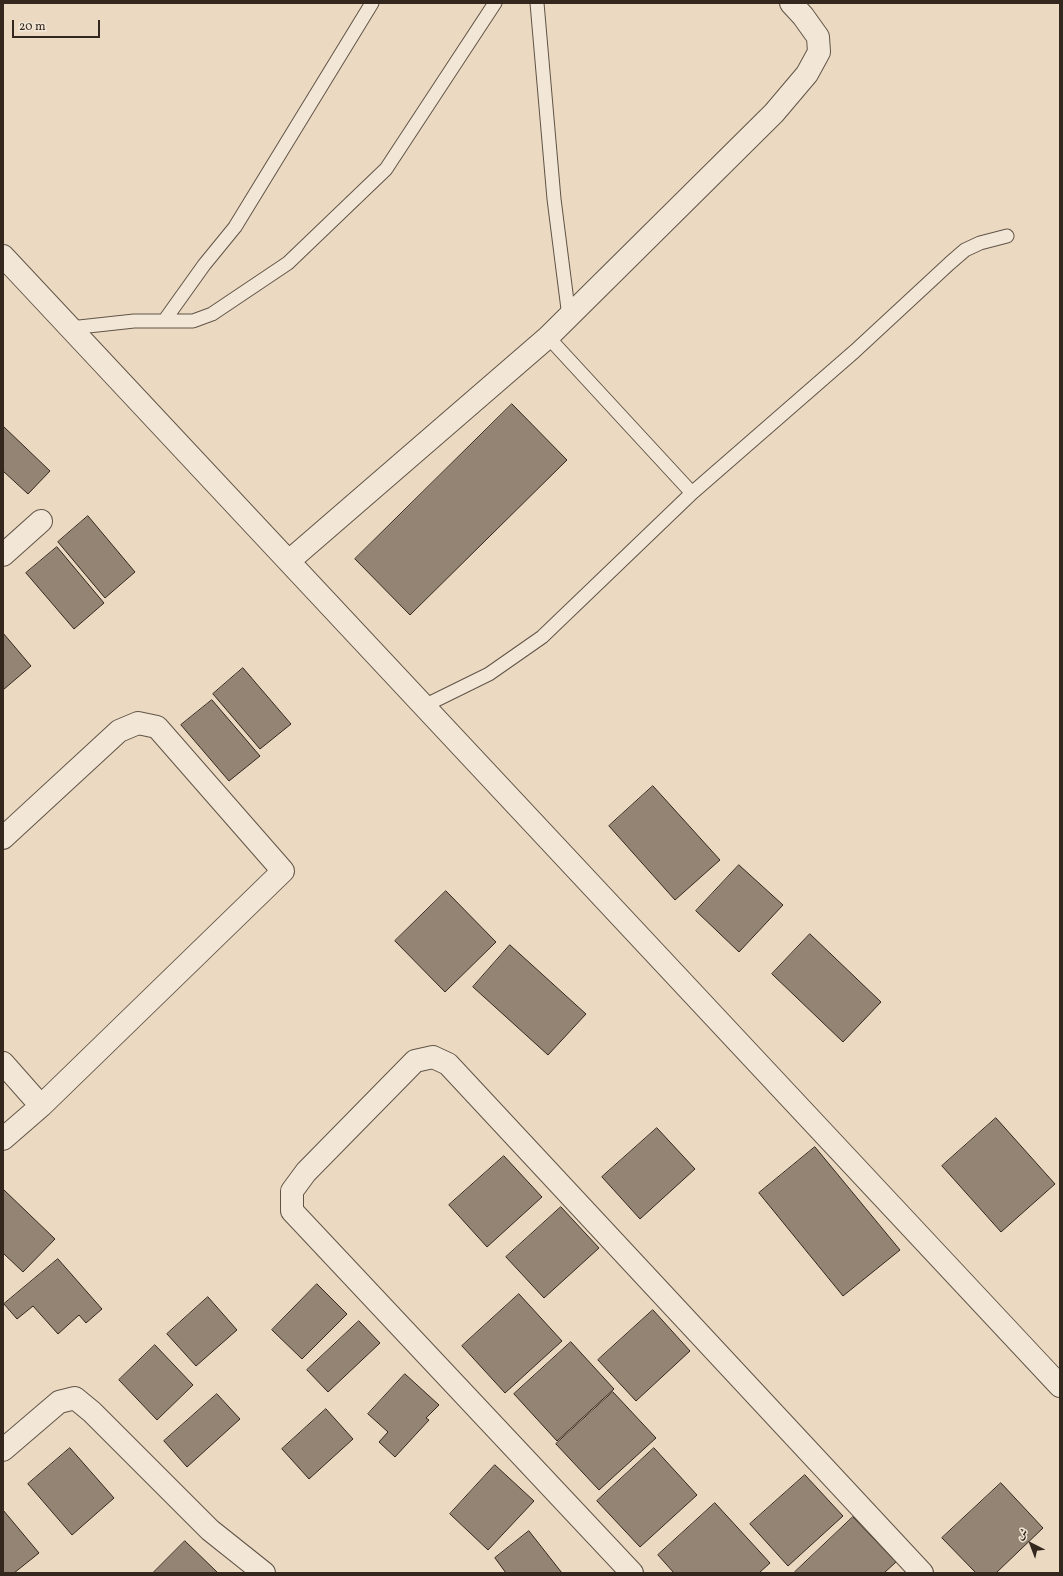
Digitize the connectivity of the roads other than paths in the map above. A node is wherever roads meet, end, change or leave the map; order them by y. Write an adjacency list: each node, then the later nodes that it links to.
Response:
1 (372, 3): 8 (lane)
2 (494, 3): 8 (lane)
3 (536, 3): 7 (lane)
4 (791, 3): 7 (street)
5 (1007, 236): 11 (lane)
6 (3, 256): 9 (street)
7 (569, 317): 10 (street)
8 (164, 321): 9 (lane)
9 (70, 328): 14 (street)
10 (548, 337): 11 (lane); 14 (street)
11 (692, 493): 15 (lane)
12 (41, 521): 13 (street)
13 (3, 555)
14 (288, 561): 15 (street)
15 (424, 706): 20 (street)
16 (3, 838): 18 (street)
17 (3, 1063): 18 (street)
18 (41, 1106): 19 (street)
19 (3, 1139)
20 (1060, 1386)
21 (3, 1450): 22 (street)
22 (264, 1573)
23 (632, 1573): 24 (street)
24 (922, 1573)

